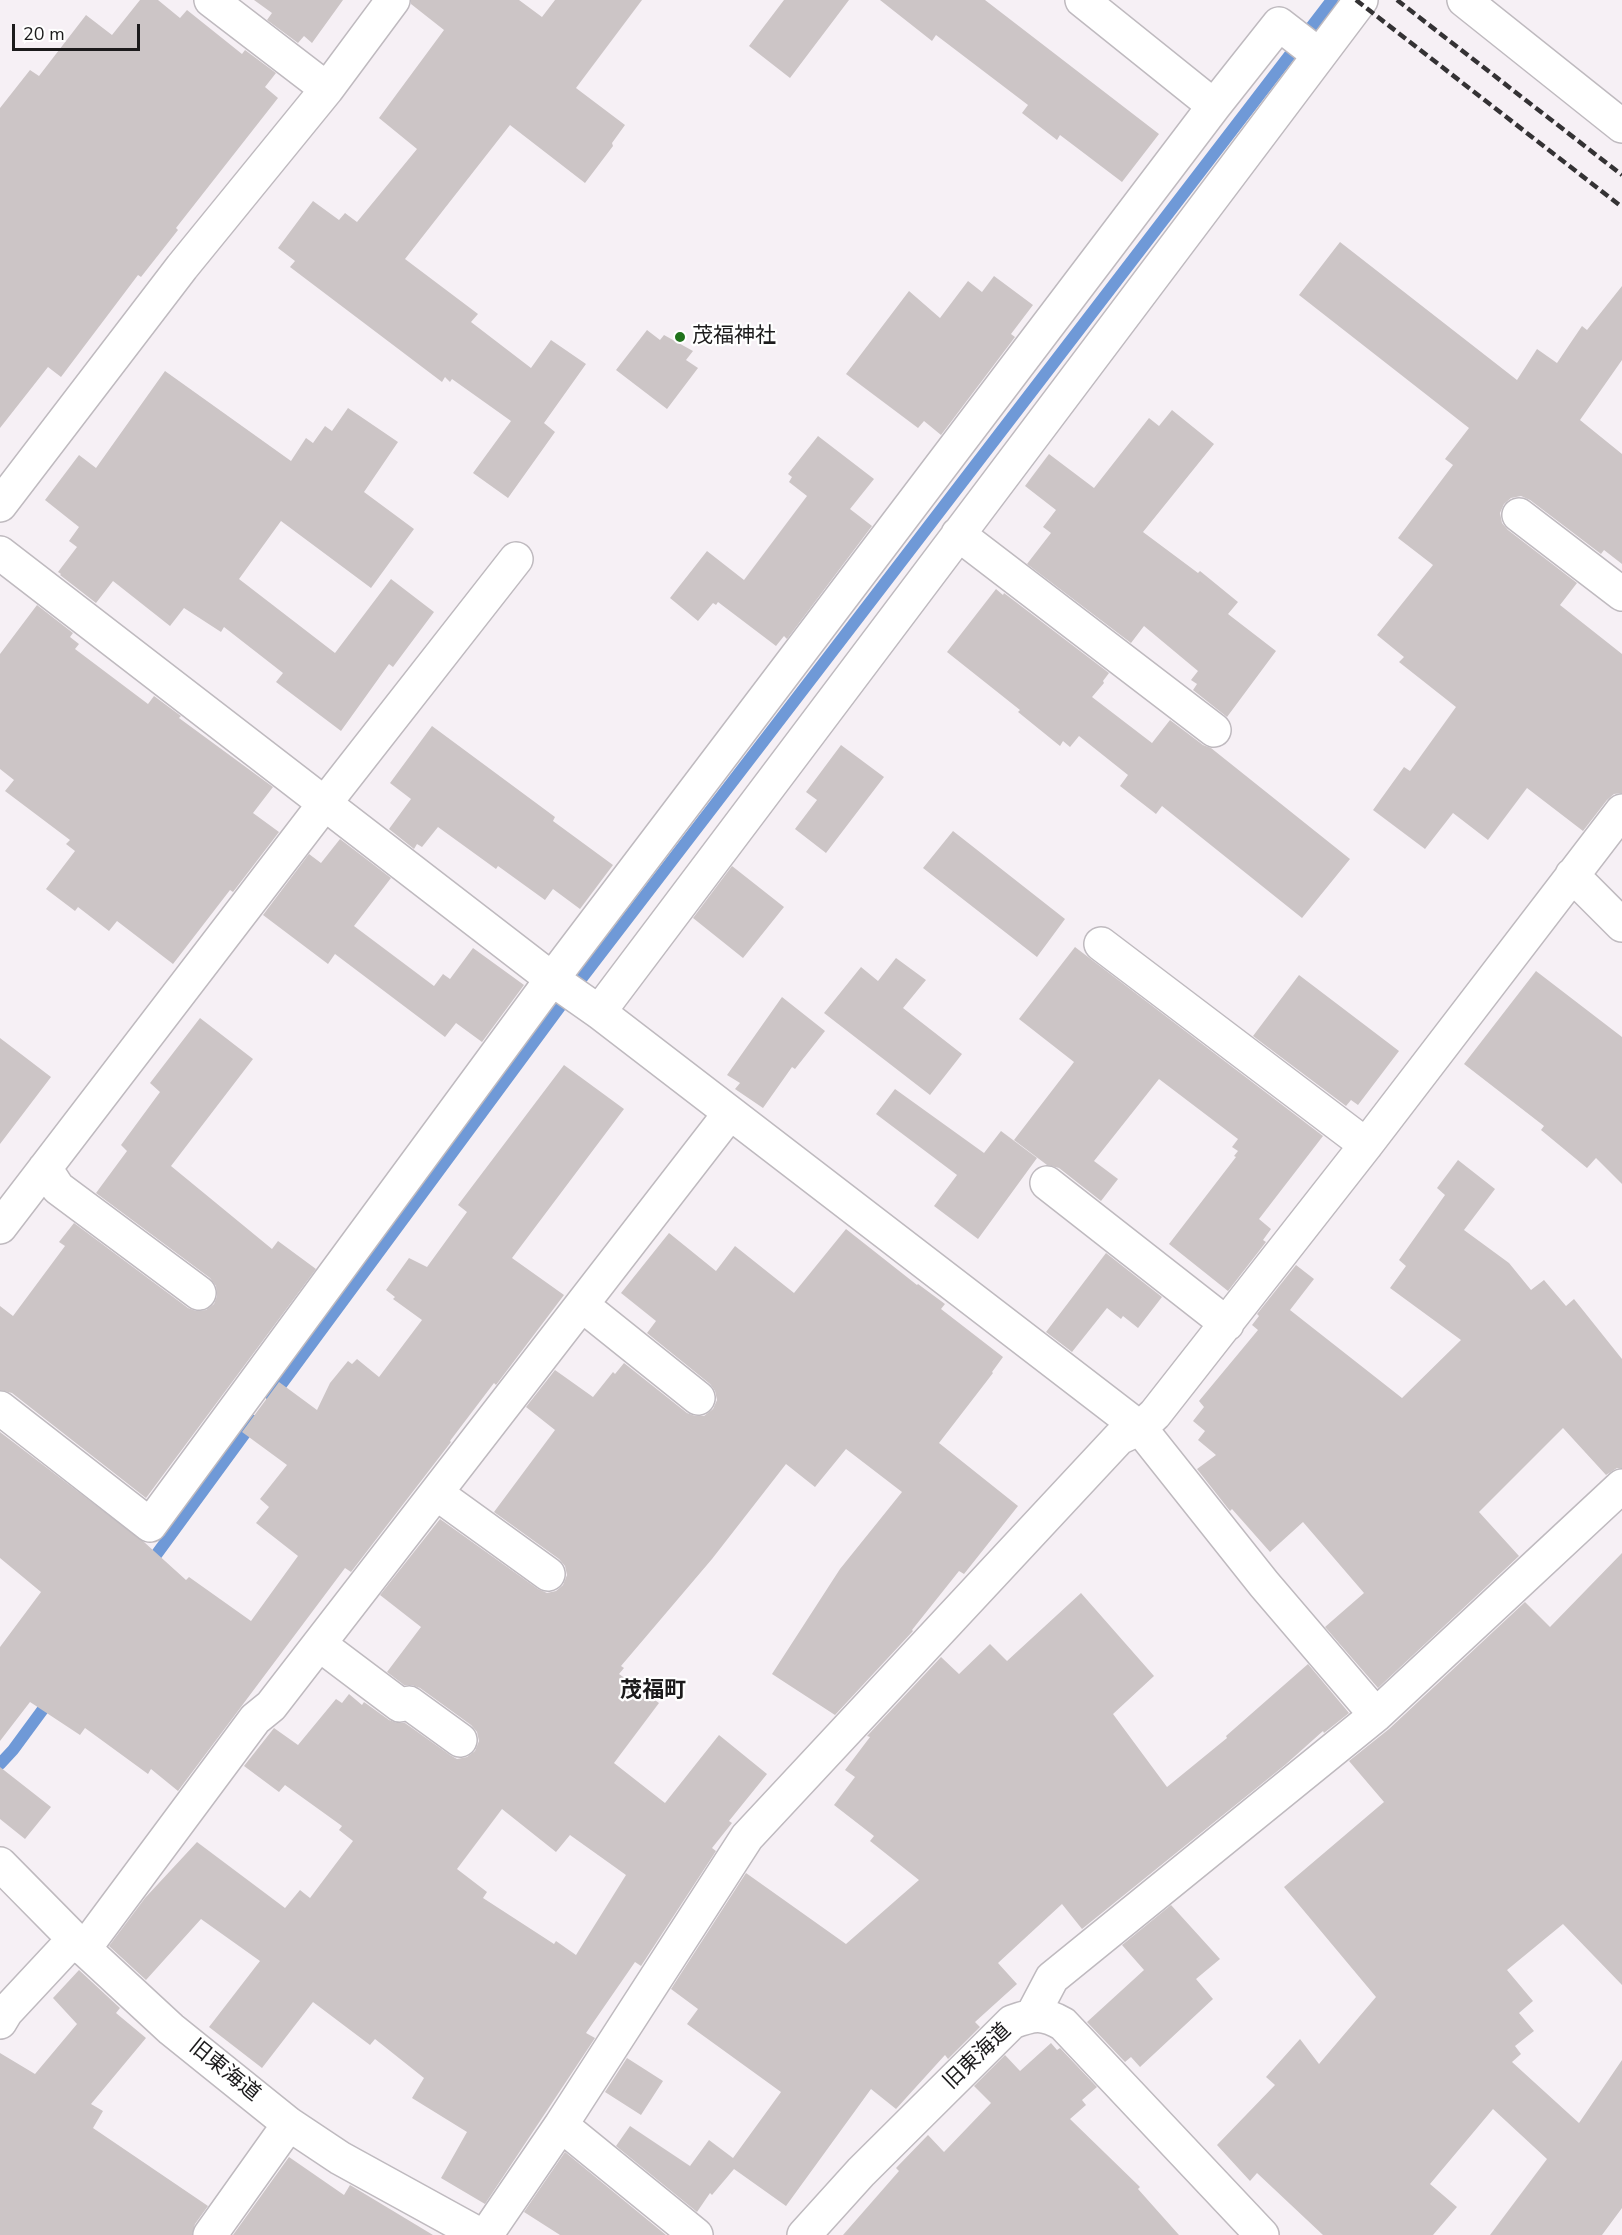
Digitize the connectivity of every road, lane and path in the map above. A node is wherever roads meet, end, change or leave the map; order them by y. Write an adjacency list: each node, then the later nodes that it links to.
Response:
1 (211, 0): 7 (street)
2 (393, 0): 7 (street)
3 (1082, 0): 8 (street)
4 (1361, 0): 6 (street)
5 (1464, 0): 9 (street)
6 (1307, 45): 8 (street); 12 (street)
7 (327, 89): 10 (street)
8 (1214, 106): 22 (street)
9 (1622, 126)
10 (0, 505)
11 (1519, 515): 15 (street)
12 (958, 534): 16 (street); 22 (street)
13 (0, 553): 17 (street)
14 (516, 559): 17 (street)
15 (1622, 594)
16 (1214, 730)
17 (325, 802): 22 (street); 25 (street)
18 (1622, 811): 19 (street)
19 (1572, 875): 20 (street); 24 (street)
20 (1622, 925)
21 (1101, 944): 24 (street)
22 (575, 995): 23 (street); 32 (street)
23 (730, 1113): 29 (street); 33 (street)
24 (1366, 1145): 30 (street)
25 (45, 1168): 27 (street); 28 (street)
26 (1047, 1183): 30 (street)
27 (0, 1227)
28 (199, 1293)
29 (582, 1305): 31 (street); 35 (street)
30 (1227, 1324): 33 (street)
31 (698, 1398)
32 (0, 1408)
33 (1140, 1428): 38 (street); 45 (street)
34 (1622, 1486): 38 (street)
35 (436, 1493): 36 (street); 37 (street)
36 (548, 1574)
37 (319, 1644): 39 (street); 41 (street)
38 (1376, 1715): 42 (street)
39 (460, 1740)
40 (0, 1864): 41 (street, 旧東海道)
41 (79, 1944): 43 (street); 44 (street, 旧東海道)
42 (1034, 2014): 50 (street, 旧東海道); 51 (street, 旧東海道)
43 (0, 2022)
44 (290, 2124): 46 (street); 47 (street, 旧東海道)
45 (561, 2125): 48 (street); 49 (street)
46 (210, 2235)
47 (480, 2235)
48 (486, 2235)
49 (696, 2235)
50 (804, 2235)
51 (1262, 2235)

